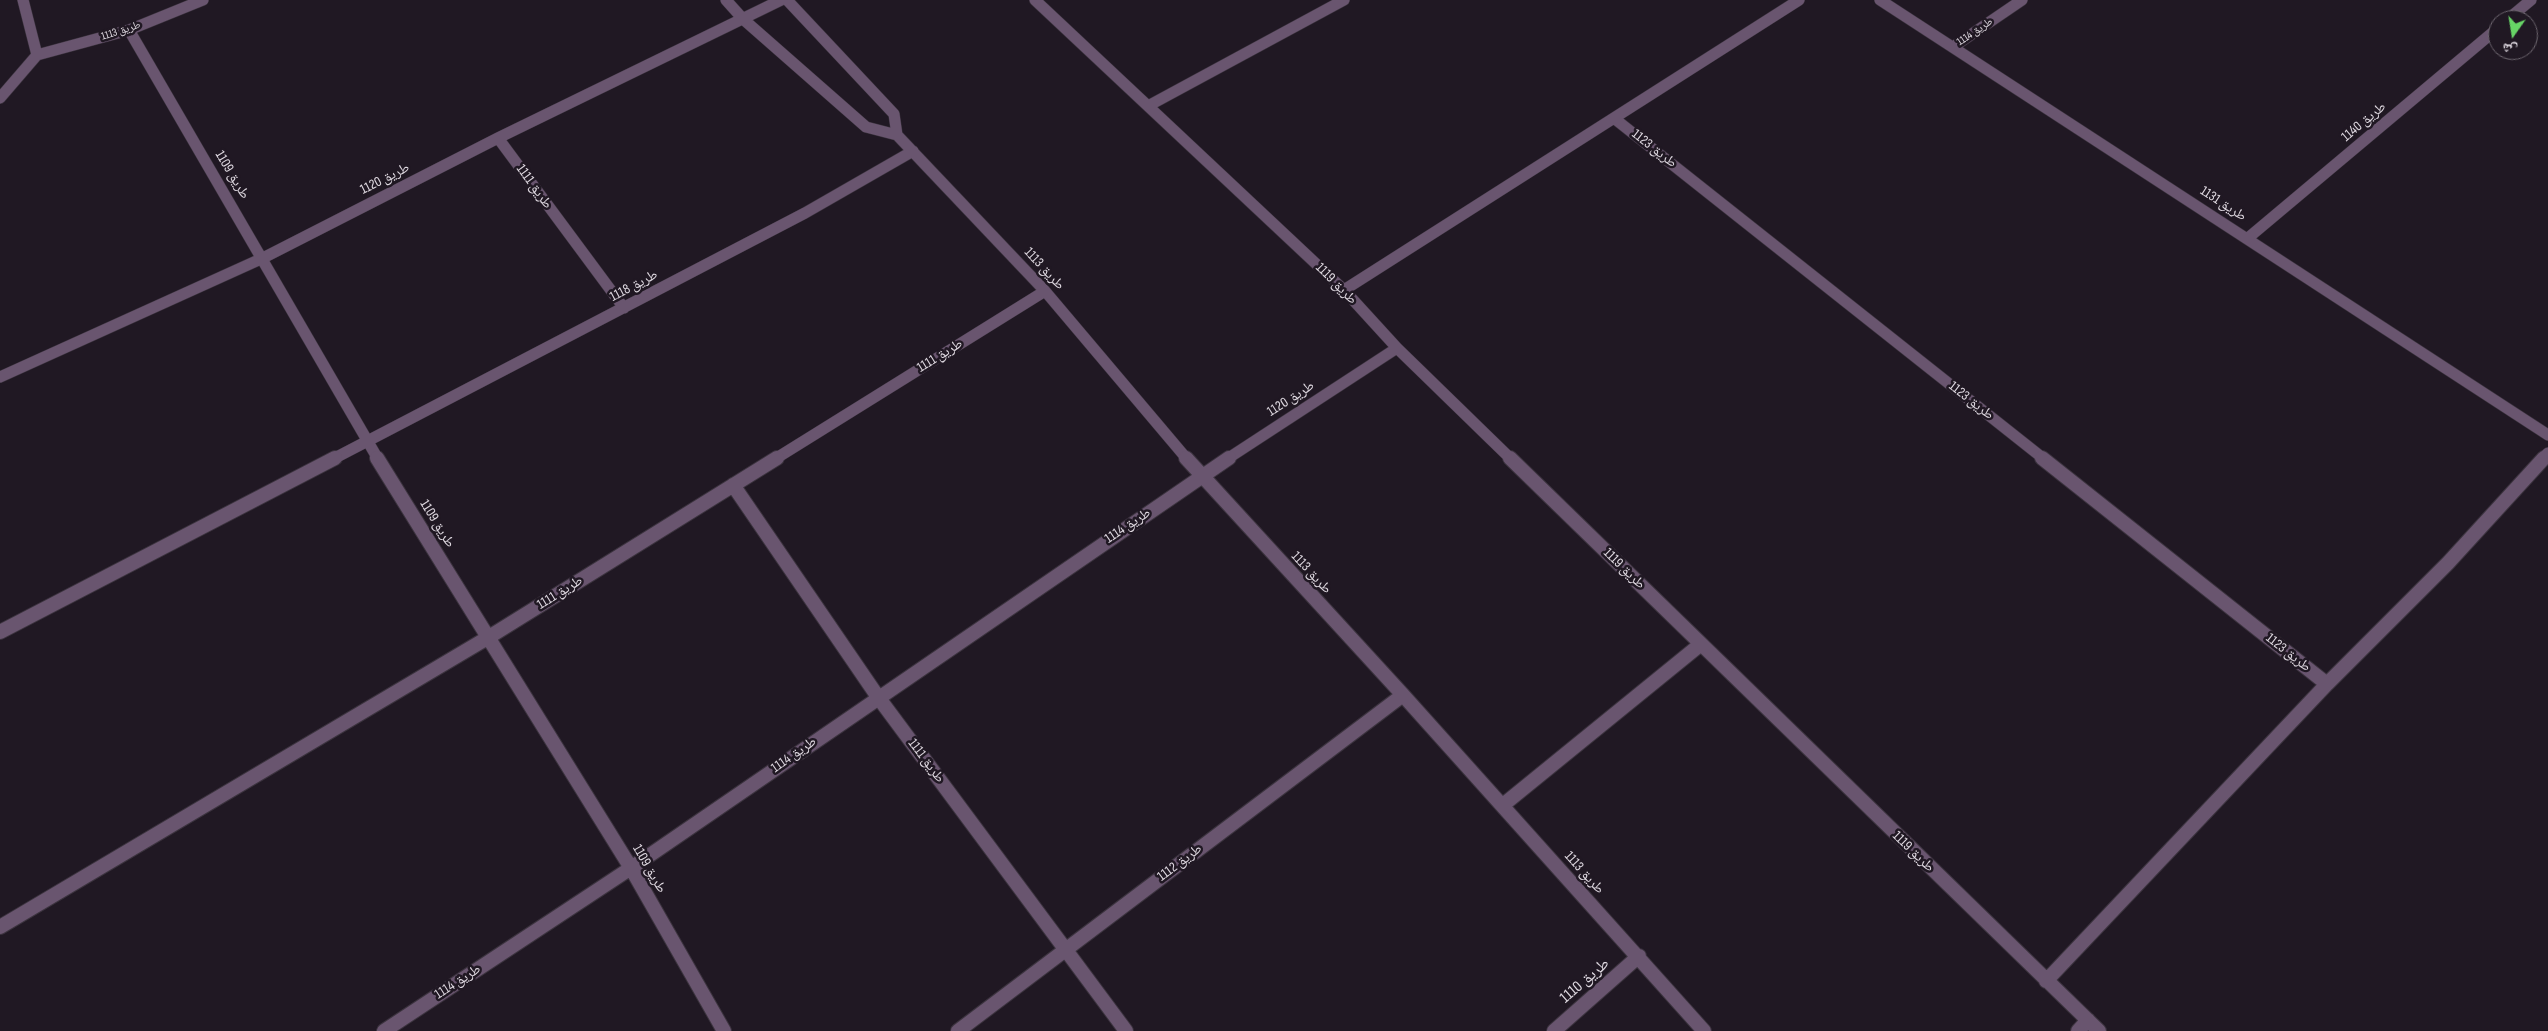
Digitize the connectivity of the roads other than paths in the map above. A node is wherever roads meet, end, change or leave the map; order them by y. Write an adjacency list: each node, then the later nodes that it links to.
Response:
1 (23, 0): 17 (street)
2 (203, 0): 14 (street, طريق 1113)
3 (726, 0): 13 (street)
4 (781, 0): 13 (street, طريق 1120)
5 (787, 0): 21 (street)
6 (1035, 0): 19 (street, طريق 1119)
7 (1344, 0): 19 (street)
8 (1799, 0): 20 (street, طريق 1123)
9 (1880, 0): 16 (street, طريق 1131)
10 (2022, 0): 16 (street, طريق 1114)
11 (2531, 0): 12 (street)
12 (2519, 10)
13 (743, 19): 21 (street); 22 (street, طريق 1120)
14 (129, 30): 17 (street, طريق 1113); 25 (street, طريق 1109)
15 (2488, 36): 24 (street, طريق 1140)
16 (1953, 47): 24 (street, طريق 1131)
17 (38, 55): 18 (street)
18 (0, 98)
19 (1148, 106): 26 (street, طريق 1119)
20 (1615, 118): 26 (street, طريق 1123); 39 (street, طريق 1123)
21 (897, 135): 23 (street, طريق 1113)
22 (498, 138): 25 (street, طريق 1120); 28 (street, طريق 1111)
23 (913, 152): 27 (street, طريق 1113); 28 (street, طريق 1118)
24 (2248, 238): 31 (street, طريق 1131)
25 (263, 258): 30 (street, طريق 1120); 32 (street, طريق 1109)
26 (1344, 290): 29 (street, طريق 1119)
27 (1045, 291): 34 (street, طريق 1113); 35 (street, طريق 1111)
28 (624, 308): 32 (street, طريق 1118)
29 (1396, 348): 34 (street, طريق 1120); 38 (street, طريق 1119)
30 (0, 378)
31 (2548, 435)
32 (368, 442): 36 (street, طريق 1118); 37 (street, طريق 1109)
33 (2548, 453): 39 (street)
34 (1201, 476): 40 (street, طريق 1113); 41 (street, طريق 1114)
35 (733, 485): 37 (street, طريق 1111); 41 (street, طريق 1111)
36 (0, 632)
37 (490, 637): 43 (street, طريق 1109); 44 (street, طريق 1111)
38 (1701, 644): 42 (street); 47 (street, طريق 1119)
39 (2327, 684): 47 (street)
40 (1403, 695): 42 (street, طريق 1113); 45 (street, طريق 1112)
41 (878, 696): 43 (street, طريق 1114); 45 (street, طريق 1111)
42 (1503, 805): 46 (street, طريق 1113)
43 (631, 868): 49 (street, طريق 1114); 50 (street, طريق 1109)
44 (0, 927)
45 (1066, 949): 51 (street, طريق 1112); 52 (street, طريق 1111)
46 (1639, 956): 53 (street, طريق 1110); 54 (street, طريق 1113)
47 (2046, 981): 48 (street, طريق 1119)
48 (2083, 1026): 55 (street, طريق 1119)
49 (384, 1031)
50 (724, 1031)
51 (958, 1031)
52 (1126, 1031)
53 (1554, 1031)
54 (1704, 1031)
55 (2099, 1031)

